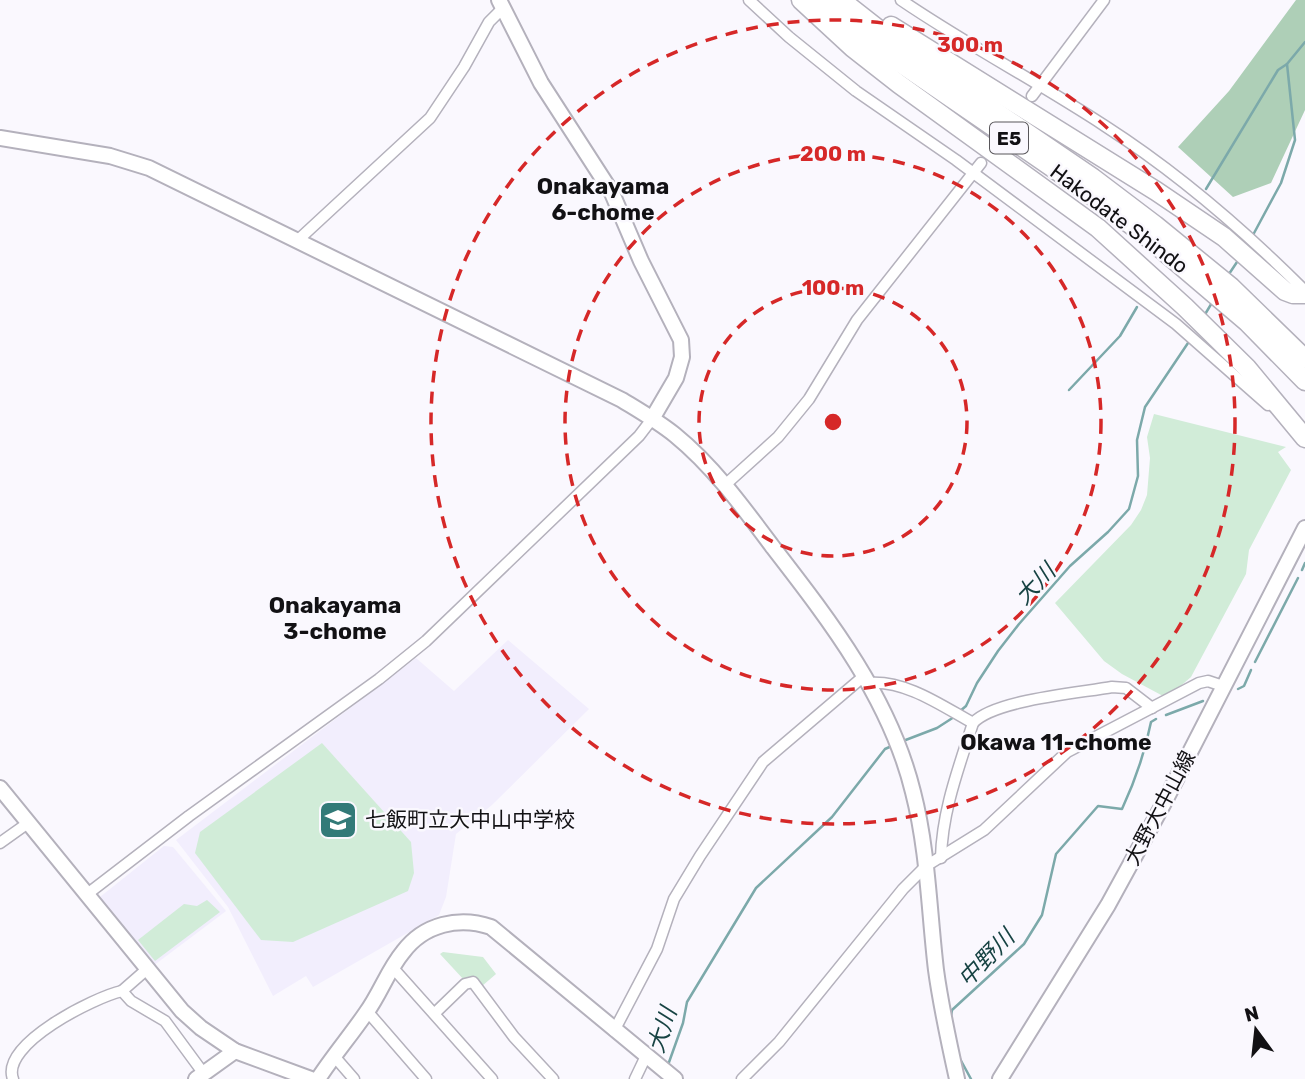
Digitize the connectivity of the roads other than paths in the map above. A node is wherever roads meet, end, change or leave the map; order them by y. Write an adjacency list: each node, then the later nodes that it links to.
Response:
1 (749, 0): 13 (street)
2 (801, 0): 19 (highway)
3 (817, 0): 16 (highway, Hakodate Shindo / E5)
4 (841, 0): 16 (highway, Hakodate Shindo / E5)
5 (854, 0): 15 (highway)
6 (901, 0): 9 (street)
7 (1104, 0): 9 (street)
8 (501, 4): 14 (street); 22 (street)
9 (1040, 86): 10 (street); 15 (street)
10 (1032, 96)
11 (0, 138): 14 (street)
12 (981, 163): 13 (street)
13 (974, 173): 19 (street); 24 (street)
14 (297, 241): 22 (street)
15 (1250, 248): 17 (highway)
16 (1203, 272): 18 (highway, Hakodate Shindo / E5)
17 (1305, 293)
18 (1227, 294): 20 (highway, Hakodate Shindo / E5); 21 (highway, Hakodate Shindo / E5)
19 (1203, 336): 23 (highway)
20 (1305, 359)
21 (1305, 381)
22 (652, 419): 24 (street); 35 (street)
23 (1305, 438)
24 (726, 485): 26 (street)
25 (1305, 528): 27 (street, 大野大中山線)
26 (867, 680): 29 (street); 34 (street); 41 (street)
27 (1223, 686): 28 (street); 57 (street, 大野大中山線)
28 (1152, 708): 29 (street); 33 (street)
29 (963, 717): 33 (street)
30 (0, 788): 31 (street)
31 (27, 823): 32 (street); 35 (street)
32 (0, 844)
33 (941, 858): 34 (street)
34 (926, 866): 55 (street); 56 (street)
35 (86, 895): 37 (street)
36 (393, 968): 39 (street); 40 (street); 41 (street)
37 (146, 970): 38 (street); 42 (street)
38 (122, 991): 45 (street); 47 (street)
39 (367, 1011): 43 (street); 51 (street)
40 (435, 1013): 52 (street); 53 (street)
41 (614, 1031): 44 (street)
42 (236, 1051): 45 (street); 48 (street)
43 (334, 1056): 49 (street); 50 (street)
44 (650, 1059): 46 (street); 54 (street)
45 (200, 1076)
46 (672, 1076)
47 (13, 1079)
48 (311, 1079)
49 (318, 1079)
50 (354, 1079)
51 (426, 1079)
52 (492, 1079)
53 (553, 1079)
54 (635, 1079)
55 (742, 1079)
56 (957, 1079)
57 (1000, 1079)

